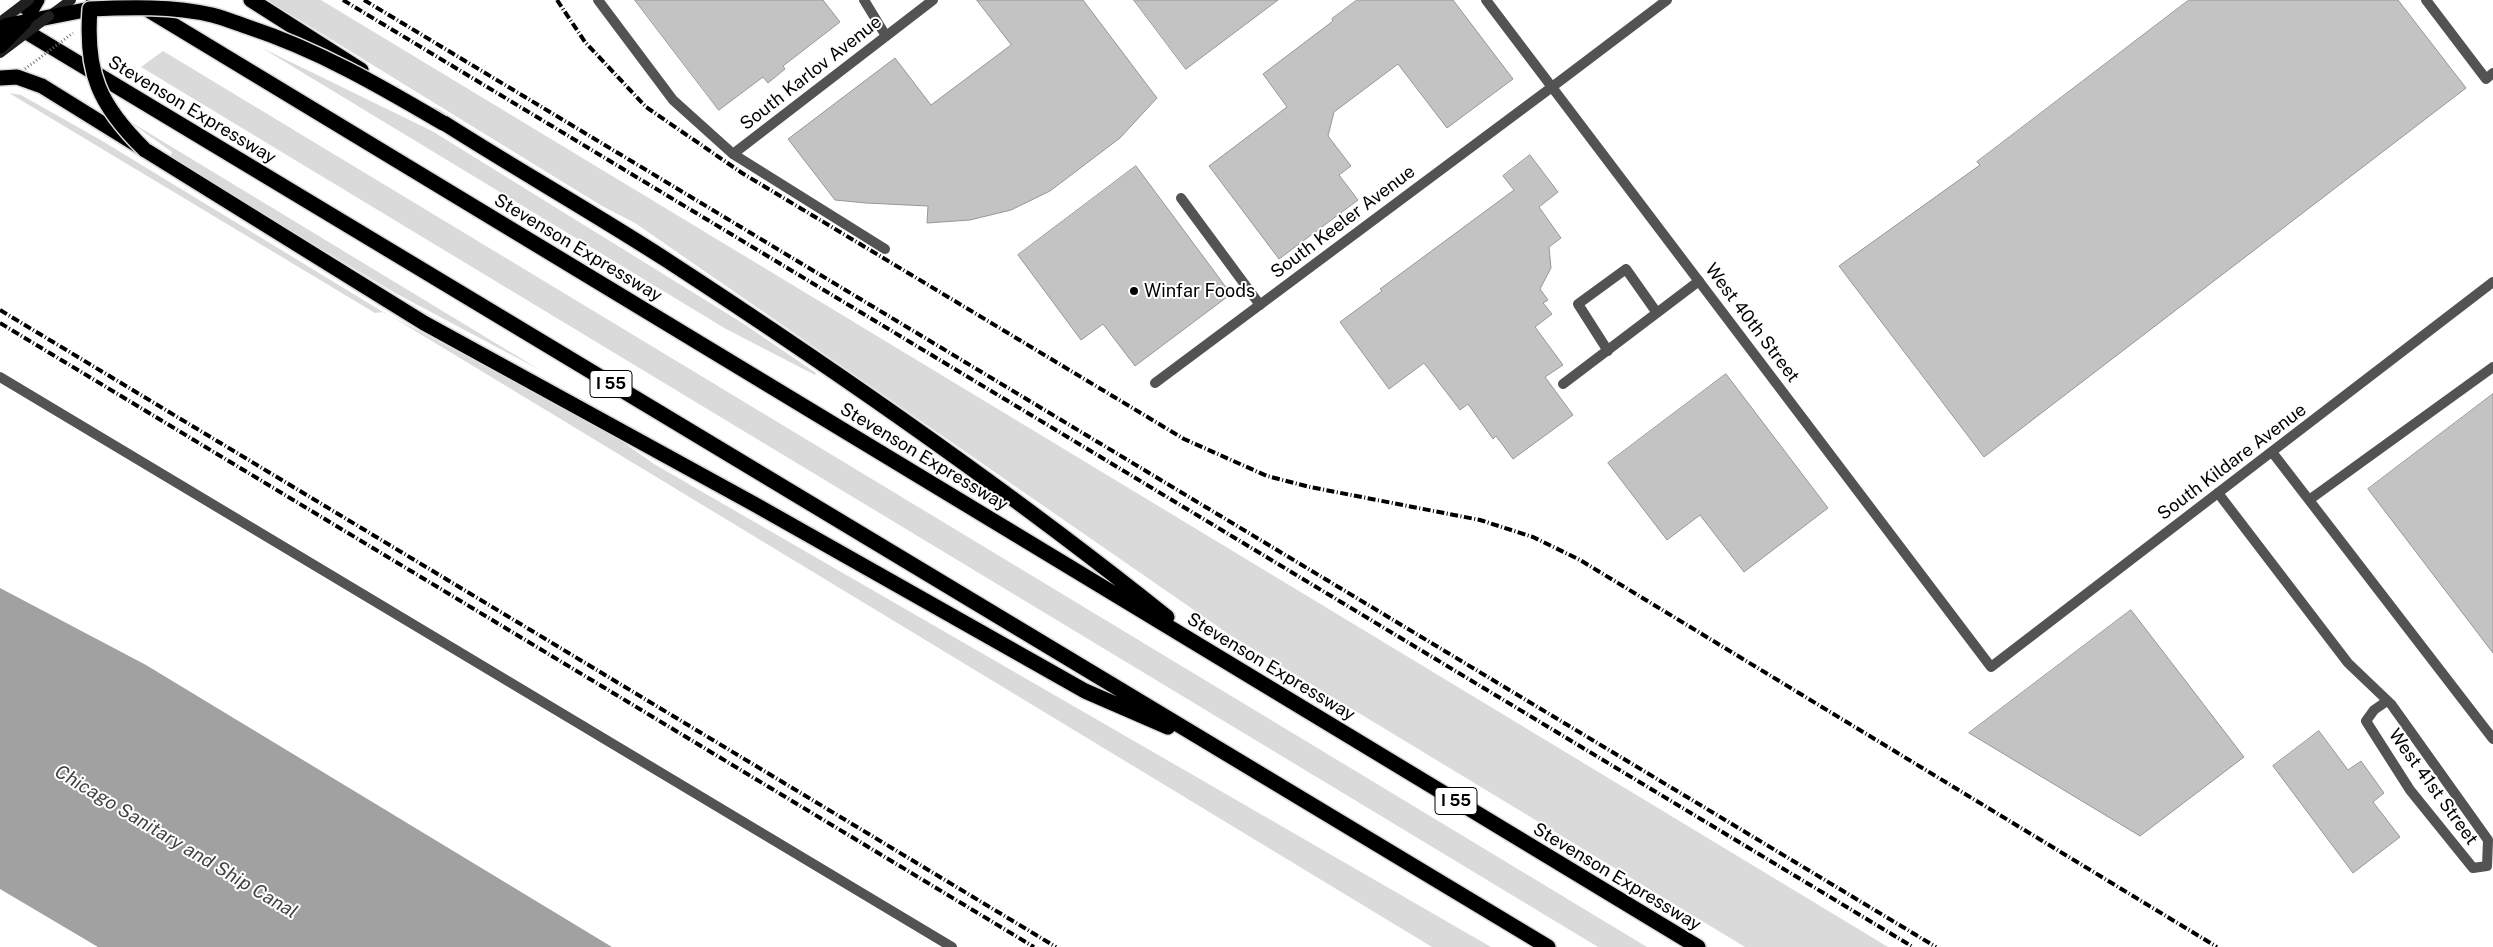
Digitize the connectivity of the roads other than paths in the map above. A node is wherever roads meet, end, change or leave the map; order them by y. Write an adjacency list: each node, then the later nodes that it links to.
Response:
1 (29, 0): 15 (main road, bridge)
2 (37, 0): 16 (highway)
3 (71, 0): 14 (main road)
4 (132, 0): 41 (highway, Stevenson Expressway / I 55)
5 (252, 0): 24 (highway, bridge)
6 (598, 0): 26 (street)
7 (864, 0): 18 (street)
8 (932, 0): 18 (street, South Karlov Avenue)
9 (1486, 0): 23 (street, West 40th Street)
10 (1667, 0): 23 (street, South Keeler Avenue)
11 (2426, 0): 21 (street)
12 (92, 5): 14 (highway); 24 (highway, bridge); 25 (highway, bridge)
13 (0, 16): 45 (highway, Stevenson Expressway / I 55)
14 (49, 16): 16 (highway, bridge); 20 (main road, bridge)
15 (0, 22)
16 (24, 22): 17 (highway, bridge); 19 (highway, bridge)
17 (0, 29)
18 (886, 36): 26 (street, South Karlov Avenue)
19 (0, 46)
20 (0, 54)
21 (2493, 73)
22 (0, 78): 25 (highway, bridge)
23 (1552, 87): 29 (street, West 40th Street); 31 (street, South Keeler Avenue)
24 (443, 123): 41 (highway)
25 (145, 150): 45 (highway)
26 (733, 154): 28 (street)
27 (1181, 198): 31 (street)
28 (886, 249)
29 (1699, 281): 32 (street); 42 (street, West 40th Street)
30 (2493, 282): 38 (street, South Kildare Avenue)
31 (1260, 305): 36 (street, South Keeler Avenue)
32 (1657, 313): 33 (street); 33 (street)
33 (1608, 351): 37 (street)
34 (2493, 367): 40 (street)
35 (0, 377): 46 (street)
36 (1154, 383)
37 (1563, 384)
38 (2272, 452): 39 (street, South Kildare Avenue); 40 (street)
39 (2218, 493): 42 (street, South Kildare Avenue); 43 (street, West 41st Street)
40 (2309, 500): 44 (street)
41 (1215, 656): 48 (highway, Stevenson Expressway / I 55)
42 (1991, 667)
43 (2387, 701): 43 (street, West 41st Street)
44 (2493, 739)
45 (1222, 751): 47 (highway, Stevenson Expressway / I 55)
46 (952, 947)
47 (1548, 947)
48 (1698, 947)

